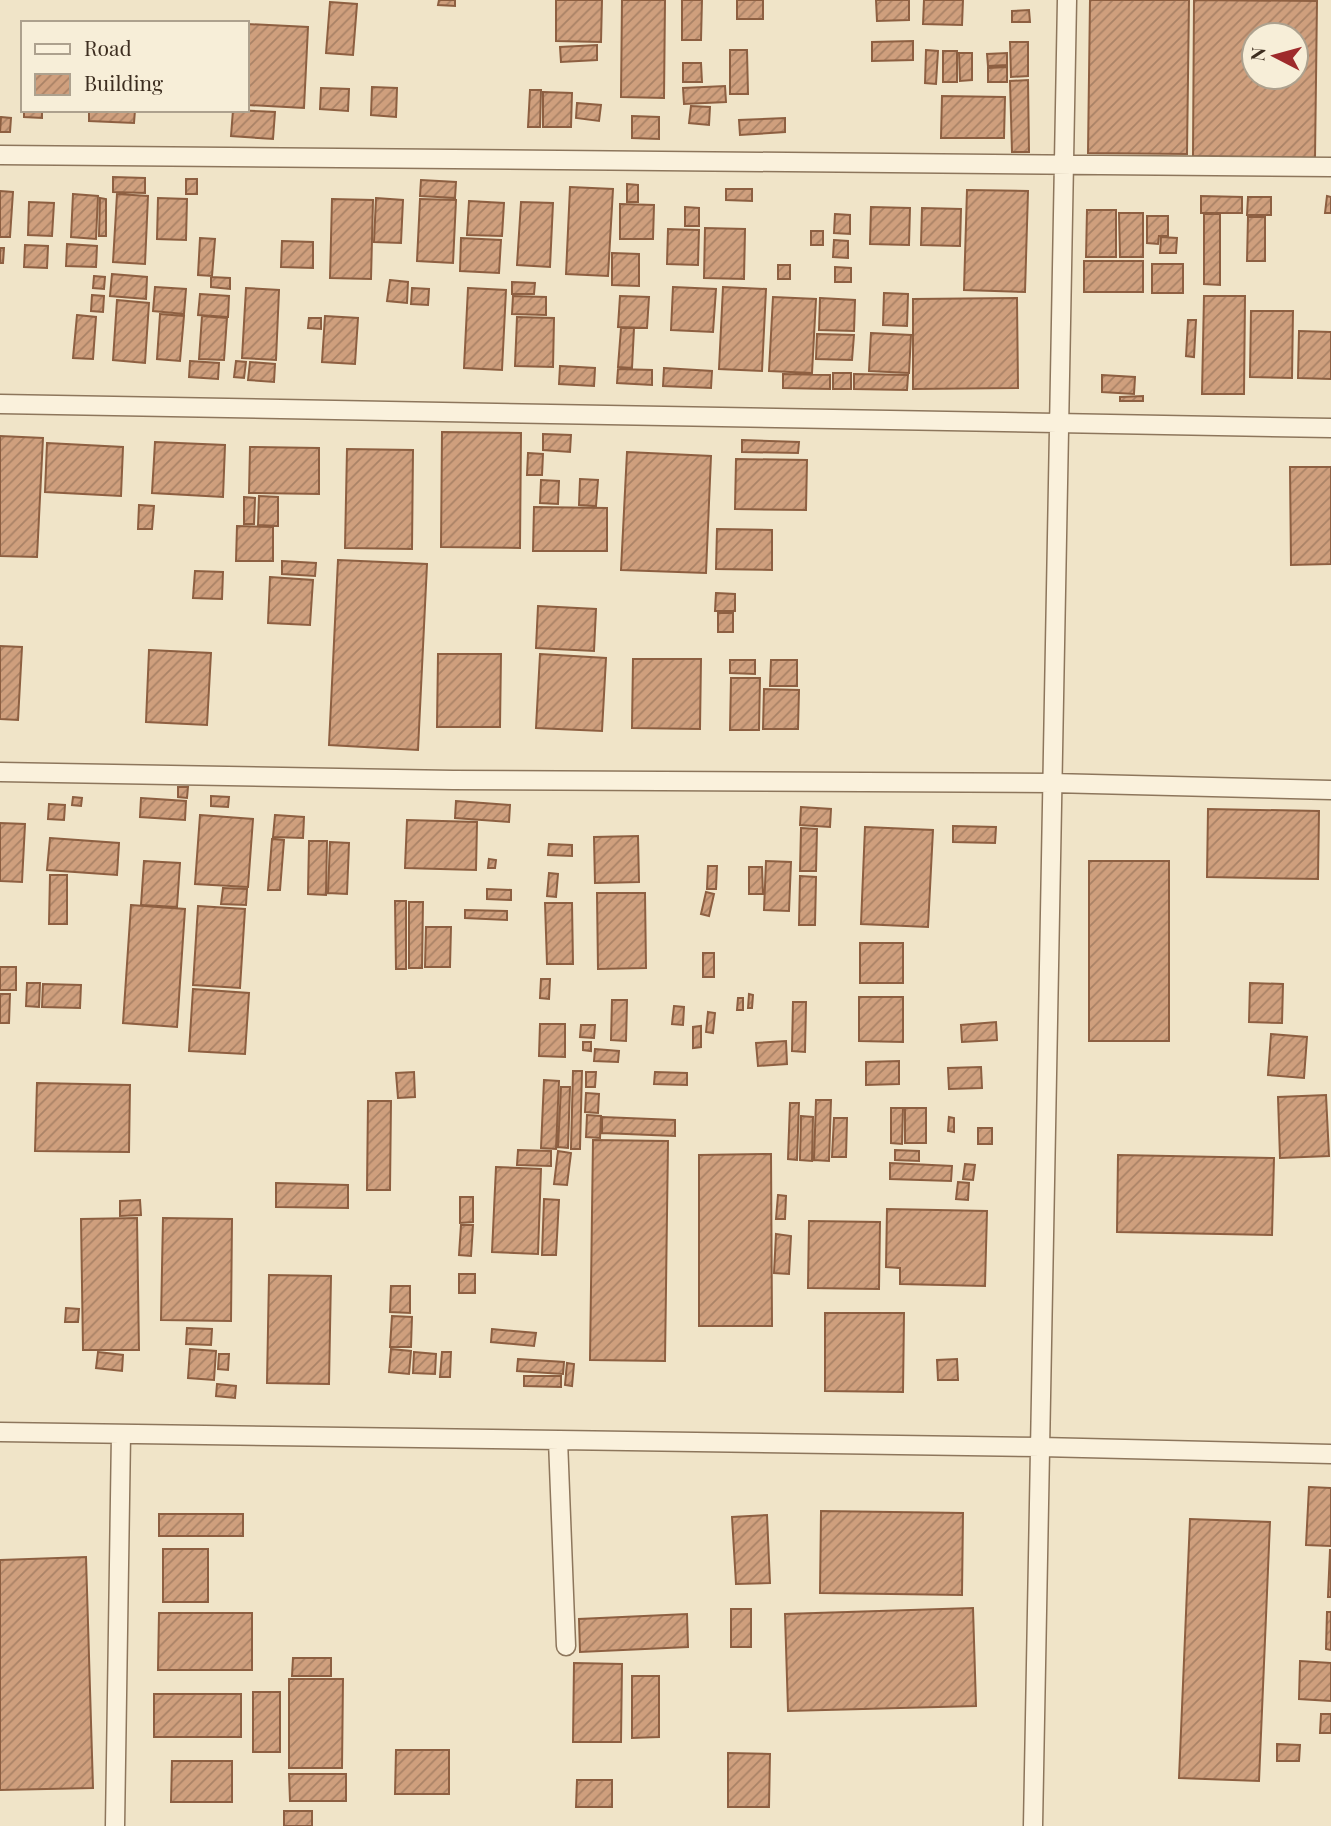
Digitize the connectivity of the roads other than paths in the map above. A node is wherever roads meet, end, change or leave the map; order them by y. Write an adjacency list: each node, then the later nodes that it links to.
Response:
1 (1067, 0): 3 (street)
2 (0, 155): 3 (street)
3 (1066, 165): 4 (street); 6 (street)
4 (1331, 167)
5 (0, 404): 6 (street)
6 (1060, 424): 7 (street); 9 (street)
7 (1331, 428)
8 (0, 772): 9 (street)
9 (1052, 783): 10 (street); 14 (street)
10 (1331, 790)
11 (0, 1432): 12 (street)
12 (121, 1434): 13 (street); 17 (street)
13 (558, 1440): 14 (street); 16 (street)
14 (1041, 1447): 15 (street); 18 (street)
15 (1331, 1454)
16 (566, 1646)
17 (115, 1826)
18 (1033, 1826)

